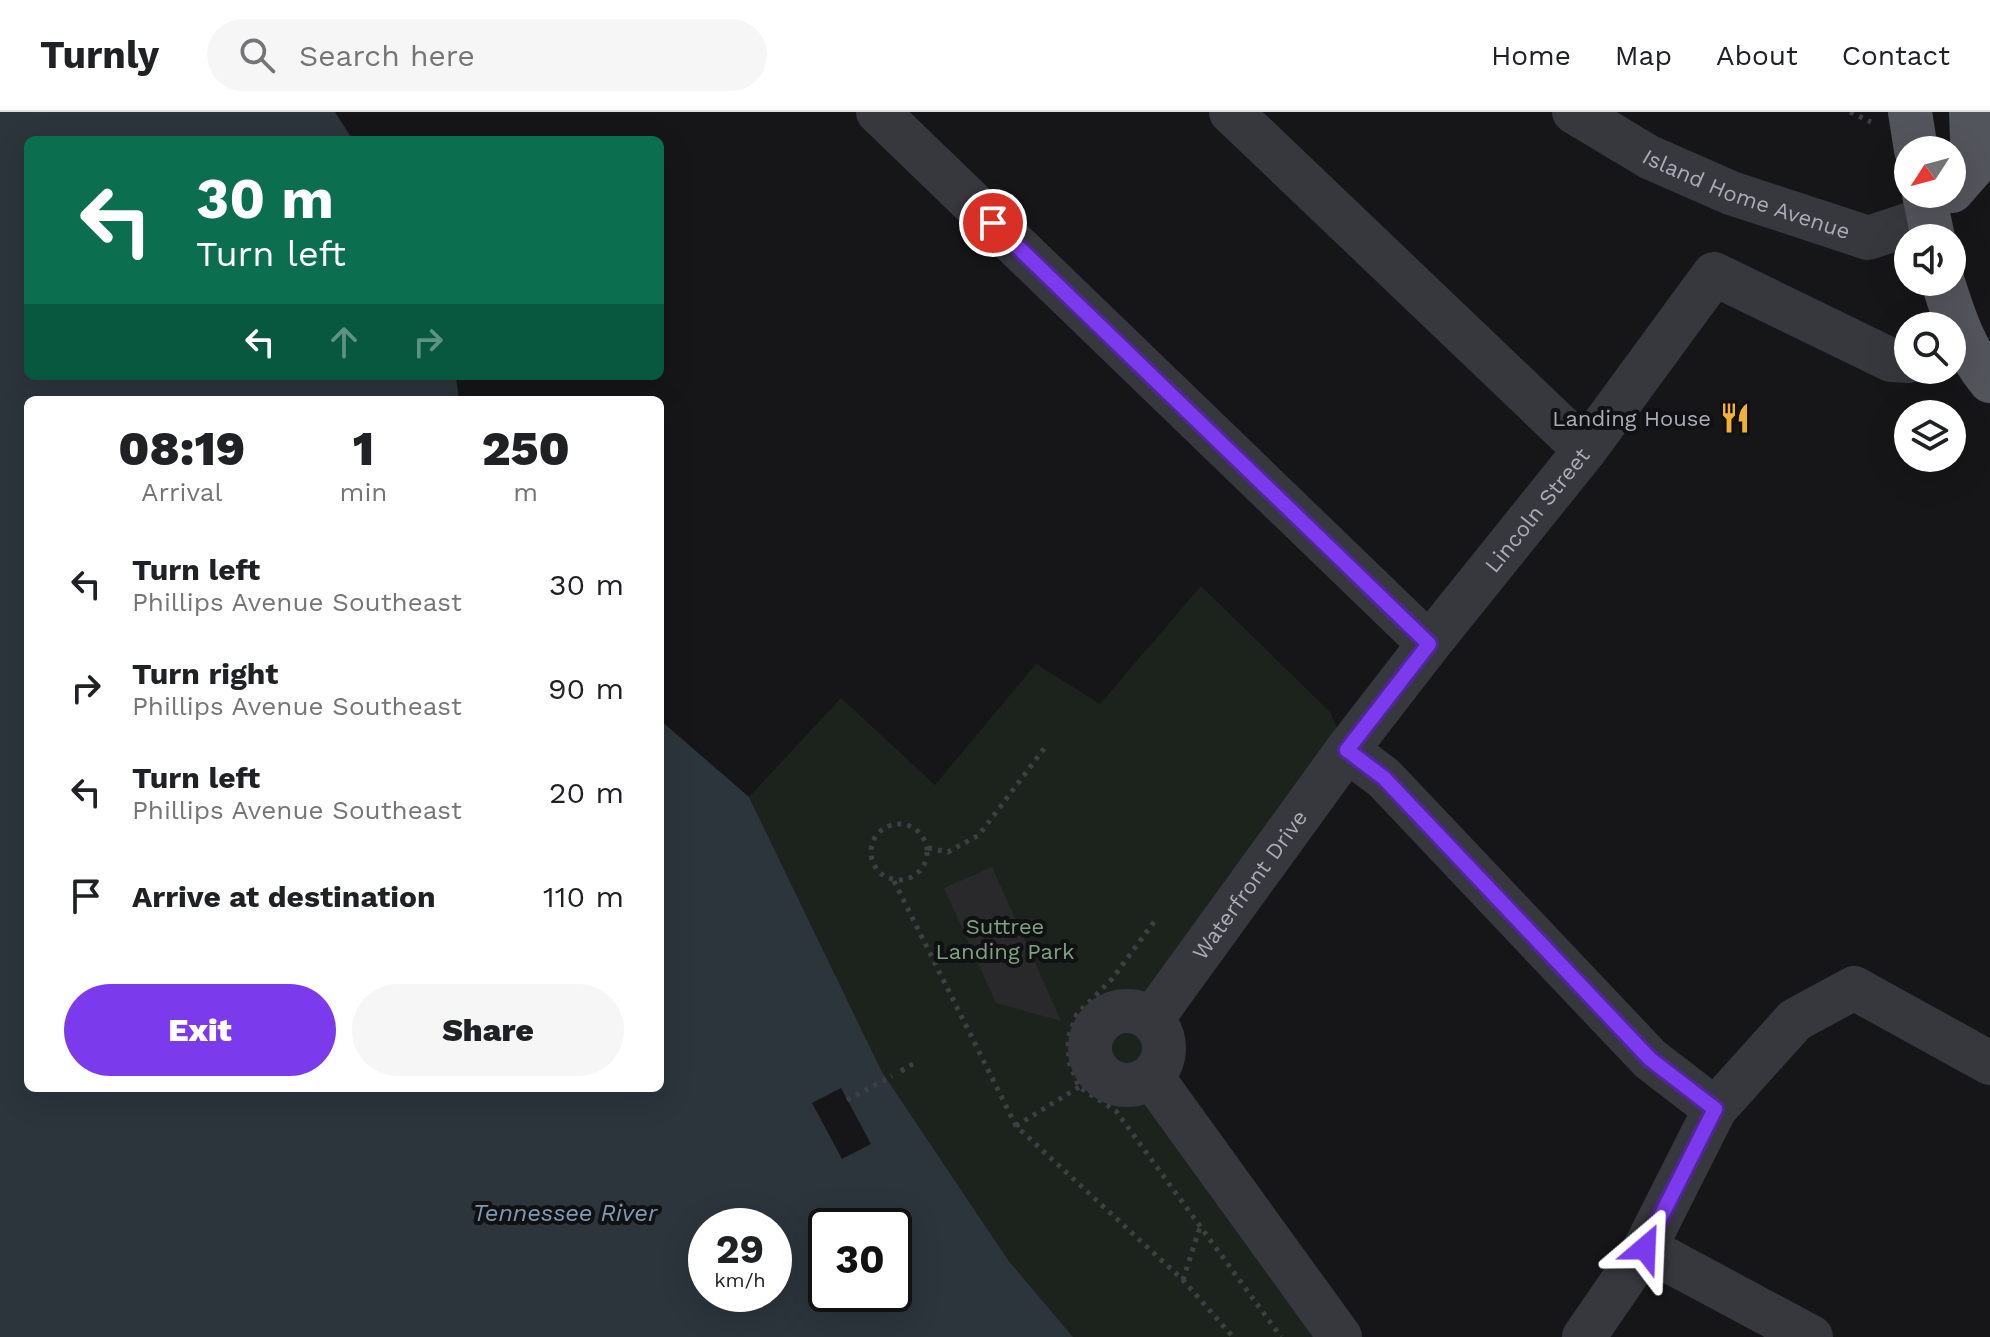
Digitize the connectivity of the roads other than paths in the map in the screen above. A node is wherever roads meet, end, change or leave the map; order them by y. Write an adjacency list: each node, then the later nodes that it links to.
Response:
1 (878, 112): 13 (street)
2 (1231, 112): 12 (street)
3 (1574, 112): 8 (street, Island Home Avenue)
4 (1910, 112): 6 (main road)
5 (1971, 112): 7 (main road)
6 (1914, 136)
7 (1966, 175)
8 (1935, 208)
9 (1947, 296): 11 (main road)
10 (1894, 360): 12 (street, Lincoln Street)
11 (1973, 370)
12 (1585, 450): 13 (street, Lincoln Street)
13 (1429, 644): 14 (street, Lincoln Street)
14 (1347, 750): 15 (street, Waterfront Drive); 18 (street)
15 (1152, 1019): 17 (street); 17 (street)
16 (1990, 1063): 18 (street)
17 (1152, 1077): 20 (street)
18 (1715, 1109): 19 (street)
19 (1645, 1248): 21 (street); 22 (street)
20 (1340, 1337)
21 (1584, 1337)
22 (1811, 1337)

